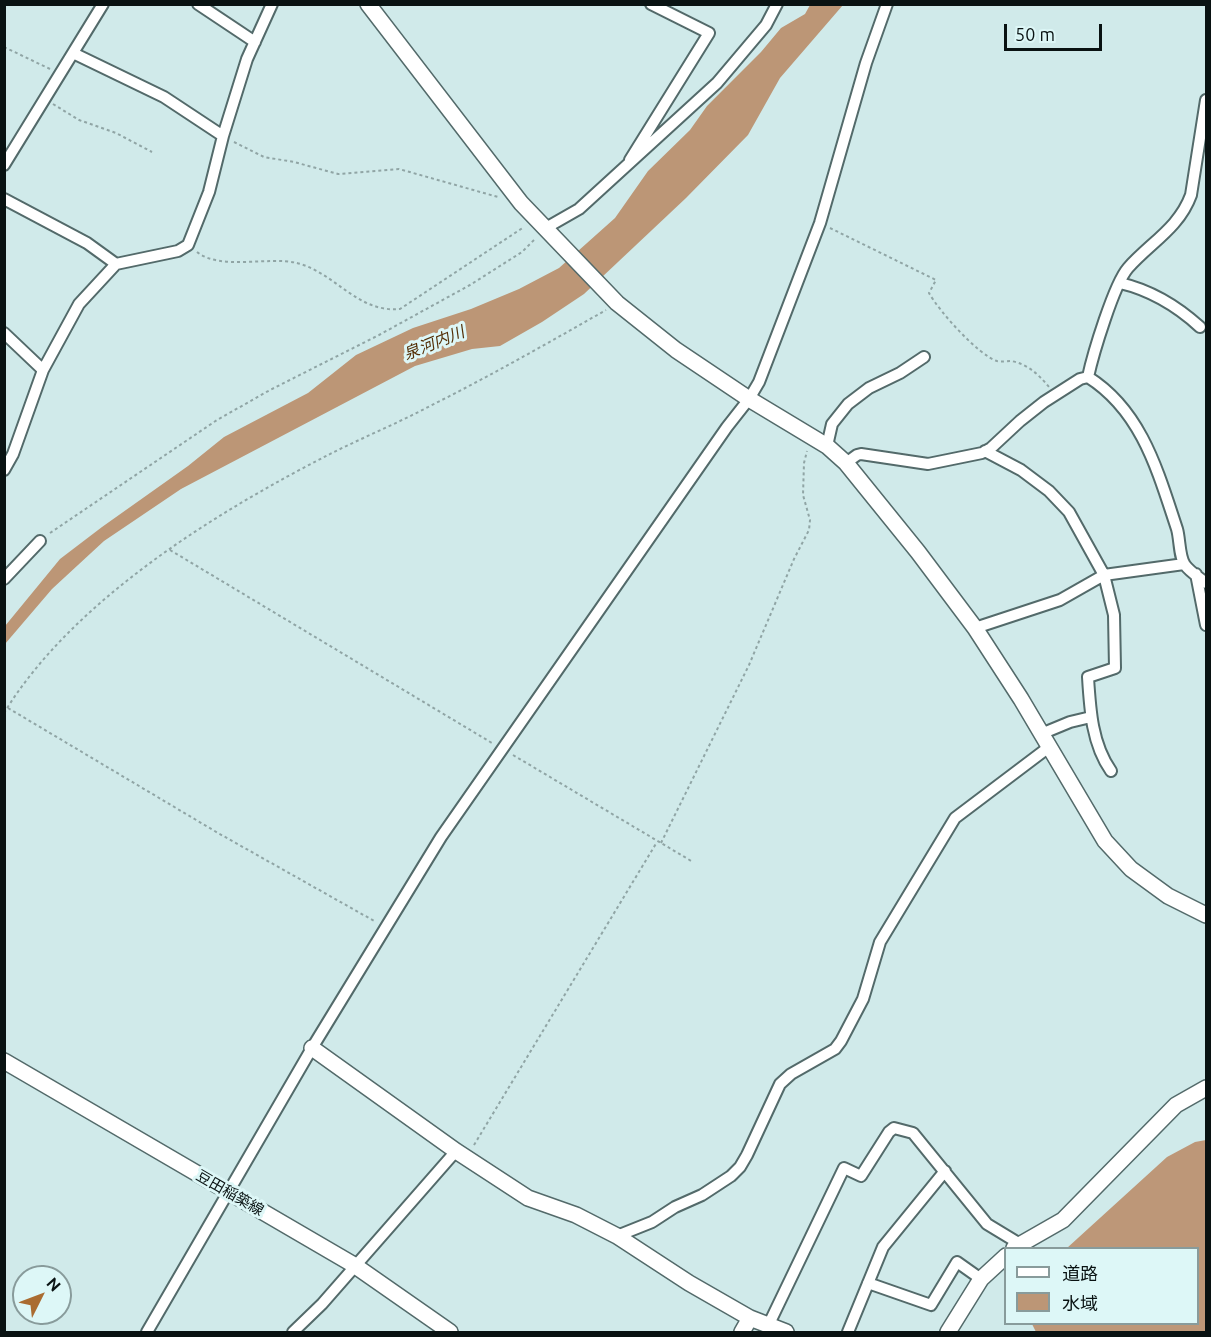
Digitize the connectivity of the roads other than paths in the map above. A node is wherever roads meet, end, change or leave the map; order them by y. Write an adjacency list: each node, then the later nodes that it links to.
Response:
1 (103, 4): 9 (street)
2 (198, 4): 8 (street)
3 (272, 4): 8 (street)
4 (368, 4): 15 (street)
5 (651, 4): 13 (street)
6 (777, 4): 13 (street)
7 (887, 4): 23 (street)
8 (255, 42): 11 (street)
9 (73, 53): 11 (street); 12 (street)
10 (1206, 100): 17 (street)
11 (223, 136): 16 (street)
12 (4, 165)
13 (623, 170): 15 (street)
14 (4, 199): 16 (street)
15 (540, 224): 23 (street)
16 (116, 264): 21 (street)
17 (1120, 283): 18 (street); 22 (street)
18 (1200, 327)
19 (4, 333): 21 (street)
20 (924, 357): 24 (street)
21 (43, 370): 27 (street)
22 (1088, 377): 25 (street); 29 (street)
23 (749, 399): 24 (street); 40 (street)
24 (827, 446): 26 (street)
25 (986, 451): 26 (street); 31 (street)
26 (846, 463): 35 (street)
27 (4, 470)
28 (40, 541): 32 (street)
29 (1184, 564): 30 (street); 31 (street)
30 (1196, 574): 33 (street); 34 (street)
31 (1104, 575): 35 (street); 36 (street)
32 (4, 579)
33 (1206, 583)
34 (1206, 625)
35 (975, 628): 37 (street)
36 (1091, 717): 37 (street); 38 (street)
37 (1045, 741): 39 (street); 46 (street)
38 (1112, 771)
39 (1206, 915)
40 (312, 1048): 43 (street); 45 (street)
41 (4, 1061): 45 (street, 豆田稲築線)
42 (1206, 1088): 47 (street)
43 (461, 1155): 46 (street); 49 (street)
44 (945, 1171): 47 (street); 51 (street); 53 (street)
45 (229, 1191): 49 (street, 豆田稲築線); 54 (street)
46 (617, 1236): 52 (street)
47 (1017, 1246)
48 (1004, 1257): 50 (street)
49 (354, 1265): 55 (street); 56 (street, 豆田稲築線)
50 (981, 1279): 51 (street); 60 (street)
51 (868, 1283): 59 (street)
52 (750, 1318): 53 (street); 57 (street)
53 (768, 1326): 58 (street)
54 (147, 1332)
55 (293, 1332)
56 (450, 1332)
57 (742, 1332)
58 (786, 1332)
59 (848, 1332)
60 (948, 1332)

